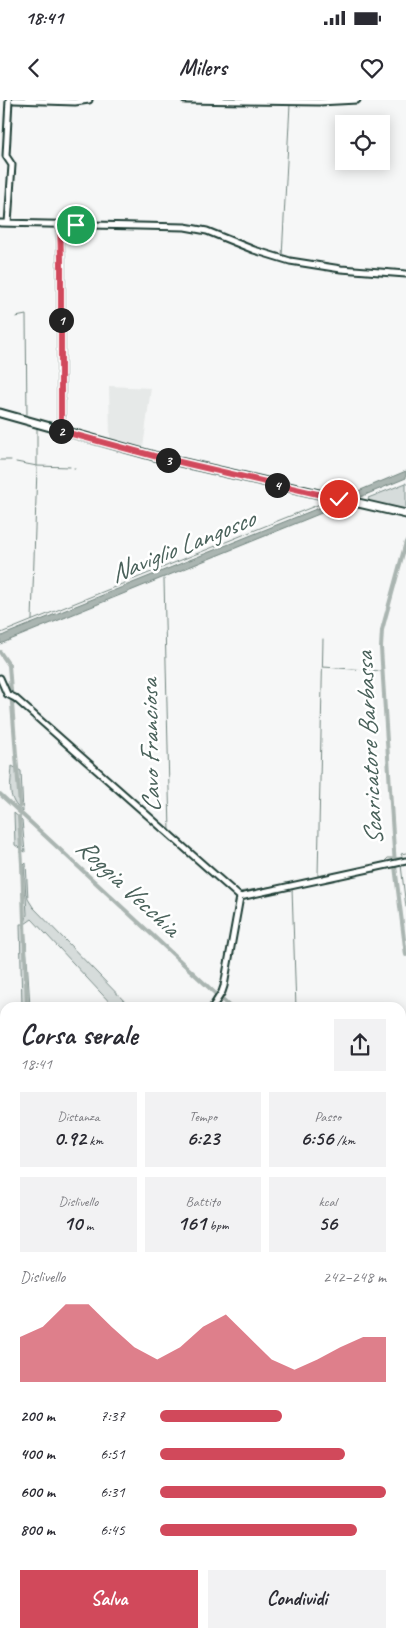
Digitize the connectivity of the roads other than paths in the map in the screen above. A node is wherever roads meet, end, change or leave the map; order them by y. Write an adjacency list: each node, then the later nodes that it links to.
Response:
1 (9, 100): 8 (street)
2 (14, 100): 3 (street)
3 (89, 100)
4 (184, 100): 6 (street)
5 (357, 100): 6 (street)
6 (319, 101)
7 (0, 223): 8 (street)
8 (8, 223): 9 (street)
9 (60, 225): 10 (street); 12 (street)
10 (406, 274)
11 (0, 413): 12 (main road)
12 (61, 431): 13 (main road)
13 (406, 514)
14 (0, 678): 16 (street)
15 (406, 861): 16 (street)
16 (240, 897): 17 (street)
17 (216, 1002)

